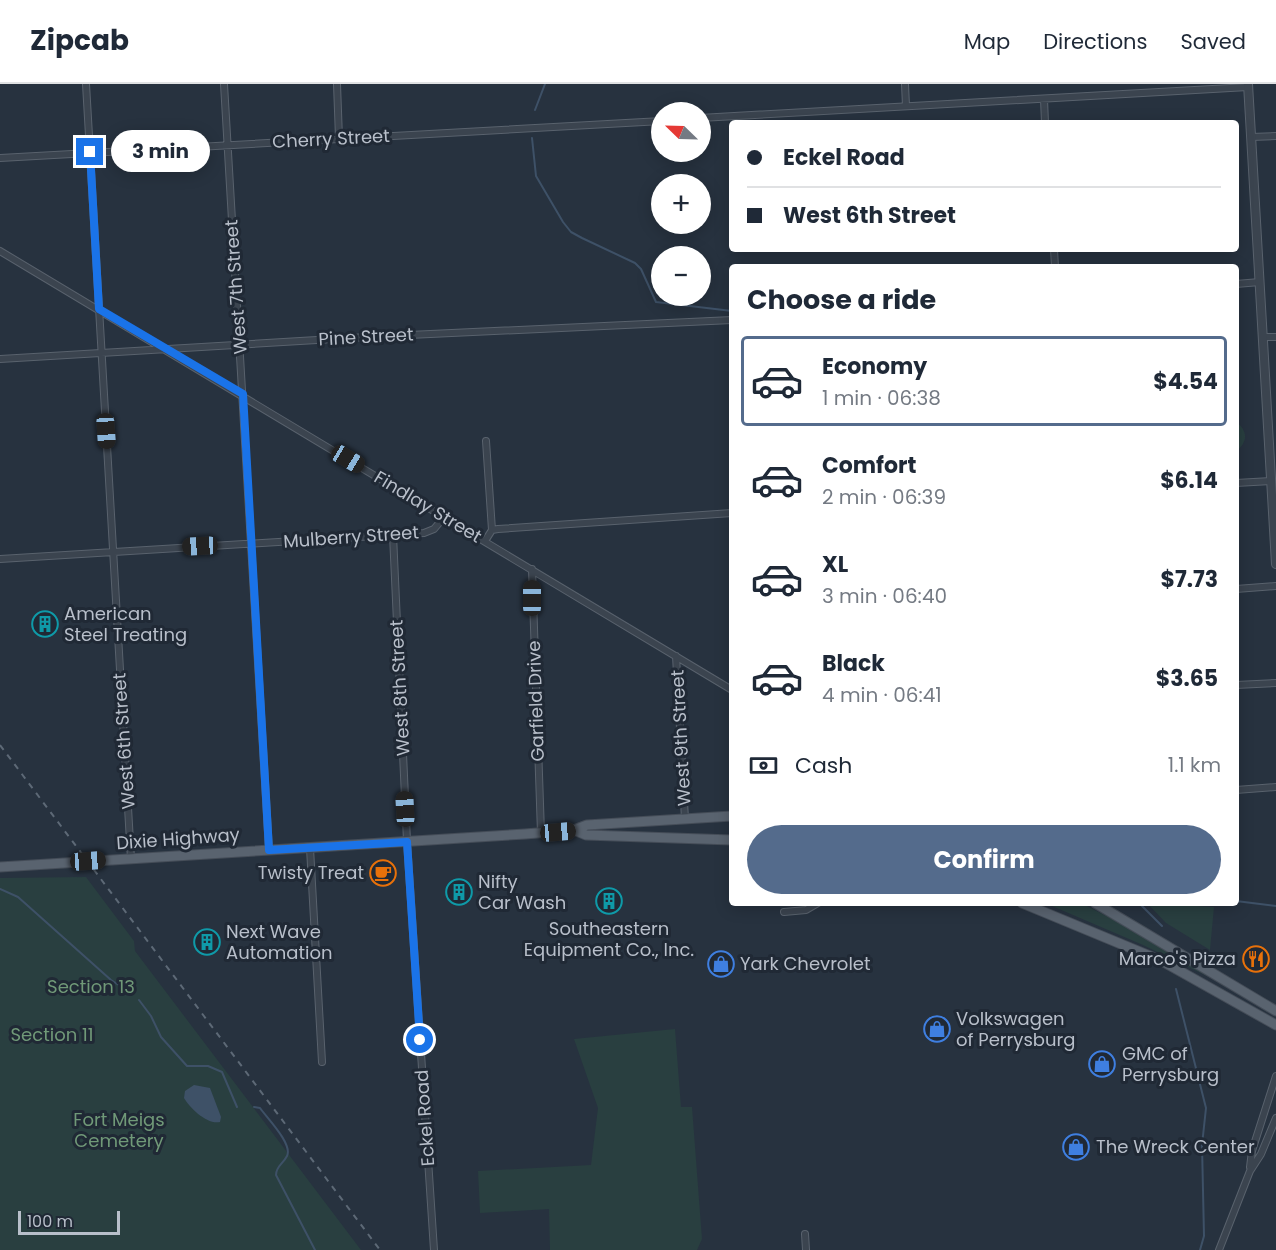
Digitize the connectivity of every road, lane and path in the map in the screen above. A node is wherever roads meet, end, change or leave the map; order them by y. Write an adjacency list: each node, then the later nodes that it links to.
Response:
1 (86, 84): 15 (street, West 6th Street)
2 (224, 84): 14 (street, West 7th Street)
3 (336, 84): 13 (street)
4 (905, 84): 7 (street)
5 (1248, 86): 6 (street); 12 (street)
6 (1044, 99): 7 (street); 9 (street)
7 (906, 106): 8 (street)
8 (711, 117)
9 (1045, 120)
10 (651, 121): 13 (street, Cherry Street)
11 (1276, 136): 12 (street)
12 (1251, 137): 18 (street)
13 (339, 138): 14 (street, Cherry Street)
14 (227, 144): 15 (street, Cherry Street); 24 (street, West 7th Street)
15 (90, 152): 16 (street, Cherry Street); 20 (street, West 6th Street)
16 (0, 158)
17 (0, 251): 20 (street, Findlay Street)
18 (1260, 282): 19 (street); 22 (street)
19 (1239, 284)
20 (99, 309): 25 (street, Findlay Street); 26 (street, West 6th Street)
21 (729, 320): 24 (street, Pine Street)
22 (1263, 337): 23 (street); 30 (street)
23 (1276, 337)
24 (240, 344): 25 (street, Pine Street); 28 (street, West 7th Street)
25 (164, 348): 26 (street, Pine Street); 28 (street, Findlay Street)
26 (101, 353): 27 (street, Pine Street); 38 (street, West 6th Street)
27 (0, 359)
28 (243, 394): 33 (street, Findlay Street); 37 (street, West 7th Street)
29 (486, 441): 34 (street)
30 (1271, 481): 31 (street); 40 (street)
31 (1239, 483)
32 (729, 513): 34 (street)
33 (444, 517): 35 (street, Mulberry Street); 36 (street, Findlay Street)
34 (492, 530): 36 (street)
35 (393, 535): 37 (street, Mulberry Street); 55 (street, West 8th Street)
36 (485, 541): 41 (street, Findlay Street)
37 (252, 543): 38 (street, Mulberry Street); 57 (street, West 7th Street)
38 (112, 552): 39 (street, Mulberry Street); 58 (street, West 6th Street)
39 (0, 558)
40 (1276, 564)
41 (532, 569): 44 (street, Findlay Street); 53 (street, Garfield Drive)
42 (1276, 586): 43 (street)
43 (1239, 589)
44 (676, 656): 47 (street, Findlay Street); 51 (street, West 9th Street)
45 (1276, 683): 46 (street)
46 (1239, 685)
47 (729, 688)
48 (1276, 787): 49 (street)
49 (1239, 790)
50 (729, 816): 51 (main road, Dixie Highway)
51 (685, 819): 52 (main road, Dixie Highway)
52 (574, 830): 53 (main road, Dixie Highway); 54 (main road, Dixie Highway)
53 (541, 833): 55 (main road, Dixie Highway)
54 (729, 840)
55 (407, 842): 56 (main road, Dixie Highway); 73 (street, Eckel Road)
56 (310, 848): 57 (main road, Dixie Highway); 68 (street)
57 (269, 850): 58 (main road, Dixie Highway)
58 (131, 859): 59 (main road, Dixie Highway)
59 (0, 867)
60 (813, 906): 63 (street)
61 (1030, 906): 64 (main road)
62 (1100, 906): 65 (main road)
63 (784, 912)
64 (1180, 970): 66 (main road); 67 (main road)
65 (1276, 1011)
66 (1276, 1019)
67 (1276, 1025)
68 (322, 1062)
69 (1276, 1076): 71 (street)
70 (1276, 1118): 71 (street)
71 (1250, 1171): 75 (street)
72 (805, 1234): 74 (street)
73 (434, 1250)
74 (806, 1250)
75 (1219, 1250)

